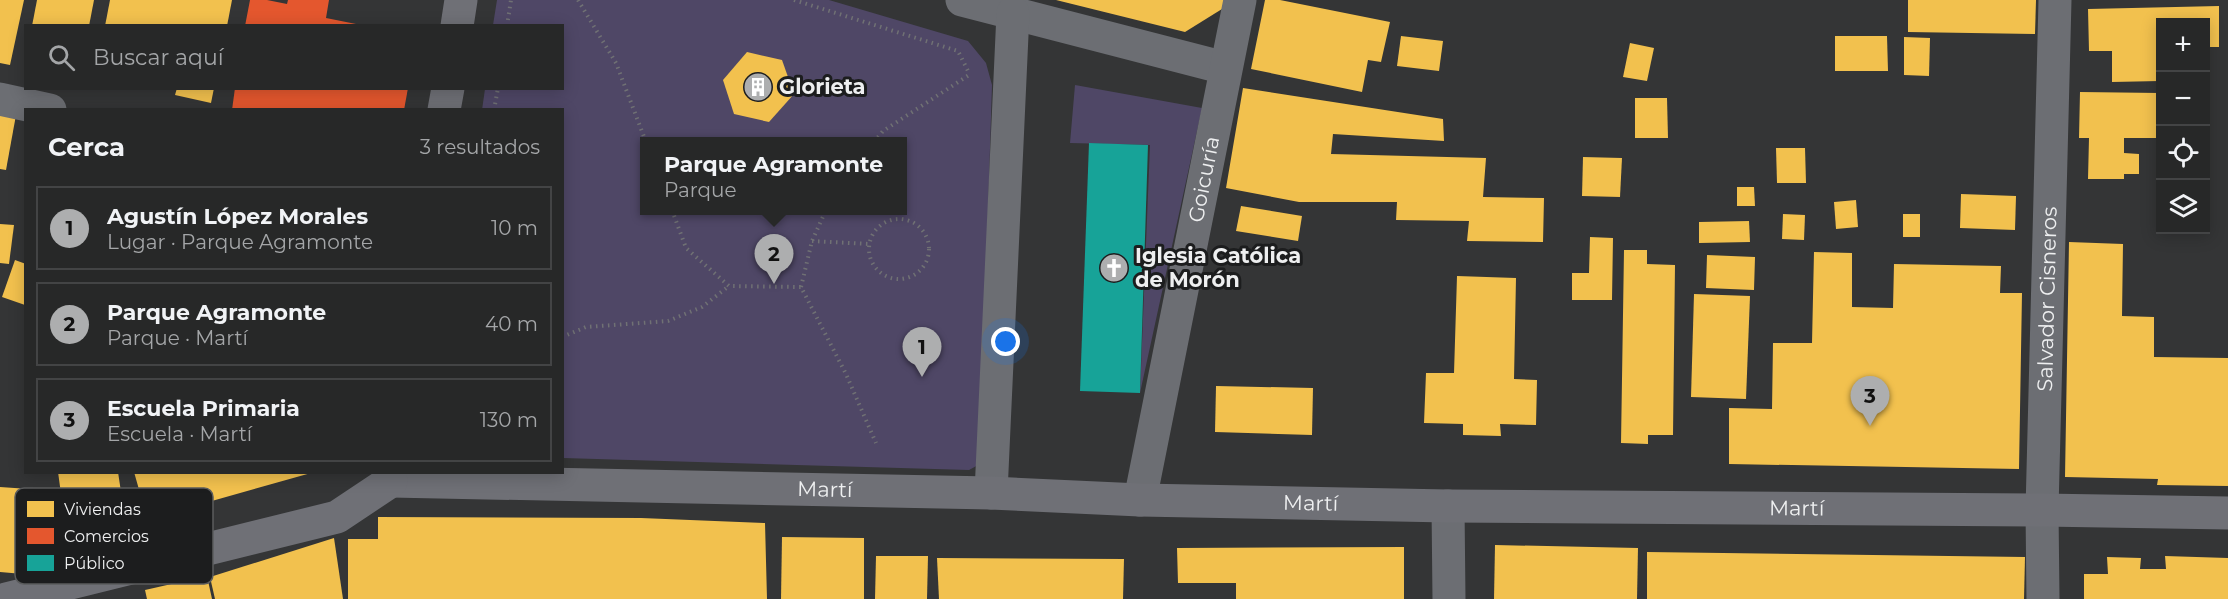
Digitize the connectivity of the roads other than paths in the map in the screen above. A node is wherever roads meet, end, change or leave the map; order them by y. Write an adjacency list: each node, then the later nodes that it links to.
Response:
1 (461, 0): 6 (main road)
2 (962, 0): 5 (street)
3 (1240, 0): 7 (street, Goicuría)
4 (2055, 0): 16 (street, Salvador Cisneros)
5 (1013, 13): 7 (street); 13 (street)
6 (457, 24)
7 (1225, 68): 14 (street, Goicuría)
8 (448, 90): 11 (main road)
9 (0, 99): 10 (street)
10 (41, 108)
11 (444, 108)
12 (392, 477): 13 (main road, Martí); 18 (main road)
13 (991, 493): 14 (main road, Martí)
14 (1140, 500): 15 (main road, Martí)
15 (1448, 506): 16 (main road, Martí); 22 (street)
16 (2042, 510): 17 (main road, Martí); 23 (street, Salvador Cisneros)
17 (2228, 513)
18 (213, 551)
19 (90, 584): 20 (main road)
20 (68, 590): 21 (main road)
21 (6, 599)
22 (1449, 599)
23 (2043, 599)

